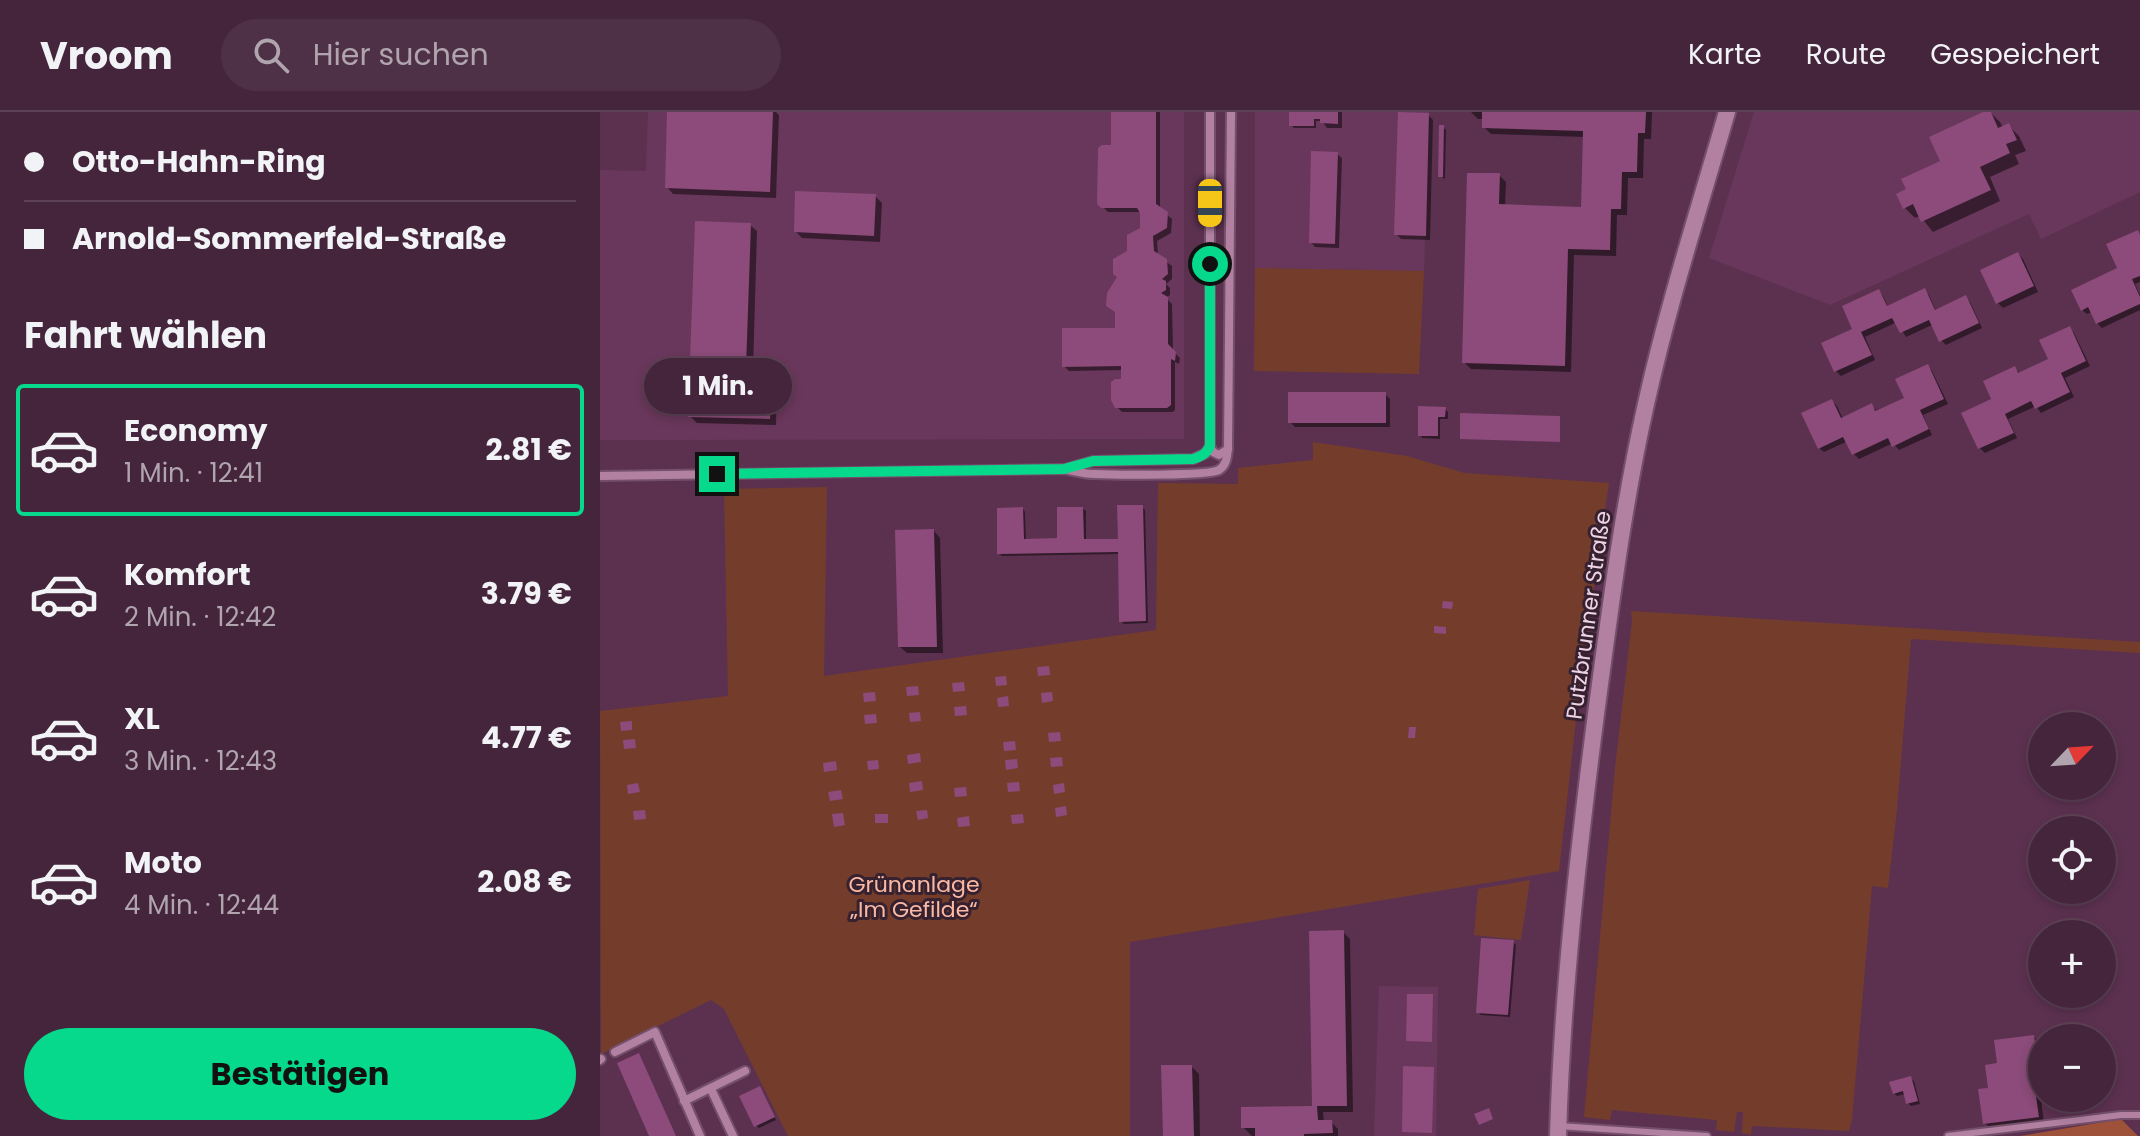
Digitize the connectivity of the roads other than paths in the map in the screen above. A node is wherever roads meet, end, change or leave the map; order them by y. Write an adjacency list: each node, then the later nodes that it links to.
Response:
1 (1210, 112): 4 (street)
2 (1231, 112): 5 (street)
3 (1727, 112): 13 (main road, Putzbrunner Straße)
4 (1210, 446): 5 (street); 6 (street)
5 (1228, 448): 6 (street)
6 (1064, 469): 7 (street)
7 (600, 476)
8 (615, 1052): 11 (street)
9 (745, 1071): 10 (street)
10 (711, 1089): 11 (street); 15 (street)
11 (684, 1101): 14 (street)
12 (2140, 1115): 17 (lane)
13 (1558, 1131): 16 (lane)
14 (700, 1136)
15 (733, 1136)
16 (1707, 1136)
17 (1948, 1136)

